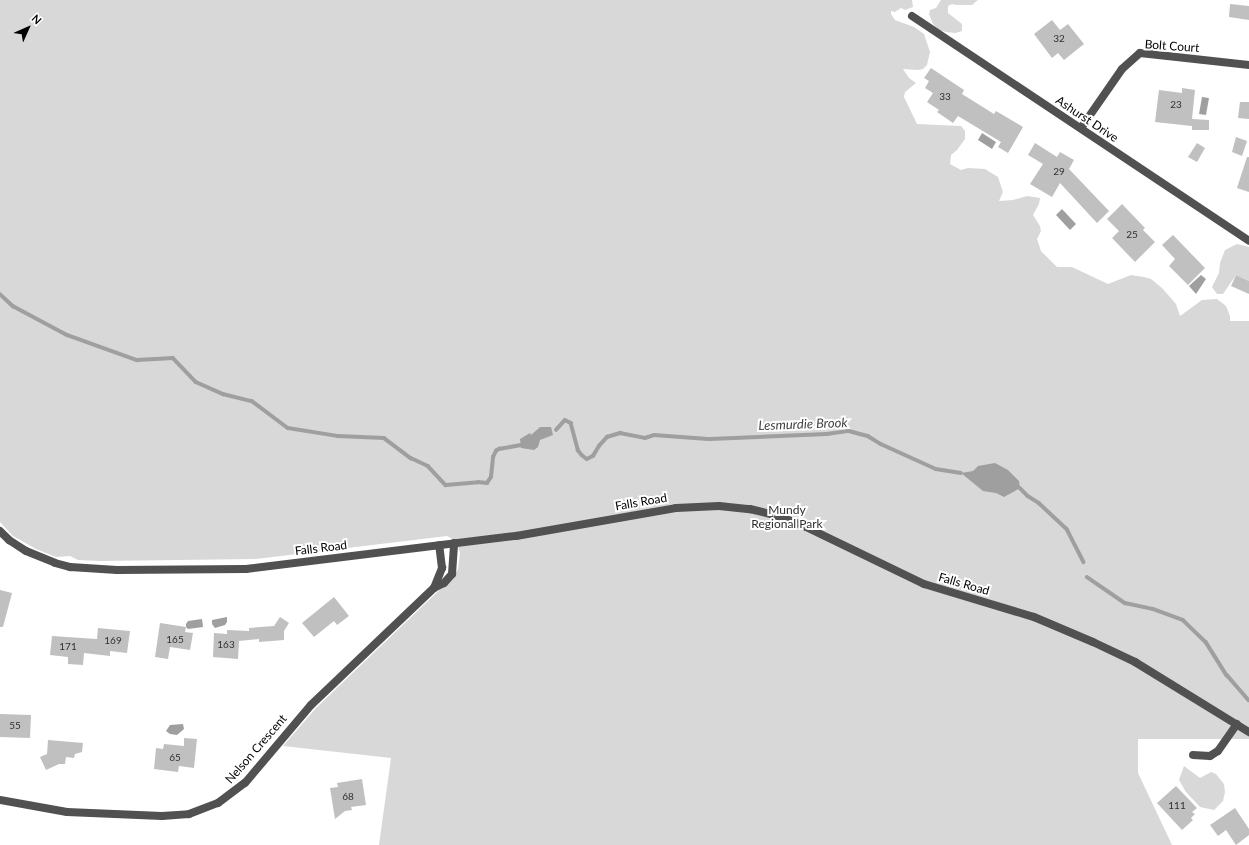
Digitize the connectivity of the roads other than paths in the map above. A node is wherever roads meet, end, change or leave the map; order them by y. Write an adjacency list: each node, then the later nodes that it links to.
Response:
1 (912, 16): 3 (street, Ashurst Drive)
2 (1249, 64): 3 (street, Bolt Court)
3 (1081, 128): 4 (street, Ashurst Drive)
4 (1249, 241)
5 (0, 531): 7 (street, Falls Road)
6 (454, 543): 7 (street, Falls Road); 8 (street, Nelson Crescent); 9 (street, Falls Road)
7 (438, 545): 8 (street, Nelson Crescent)
8 (434, 588): 12 (street, Nelson Crescent)
9 (1236, 724): 10 (street, Falls Road); 11 (street)
10 (1249, 732)
11 (1193, 755)
12 (0, 800)

